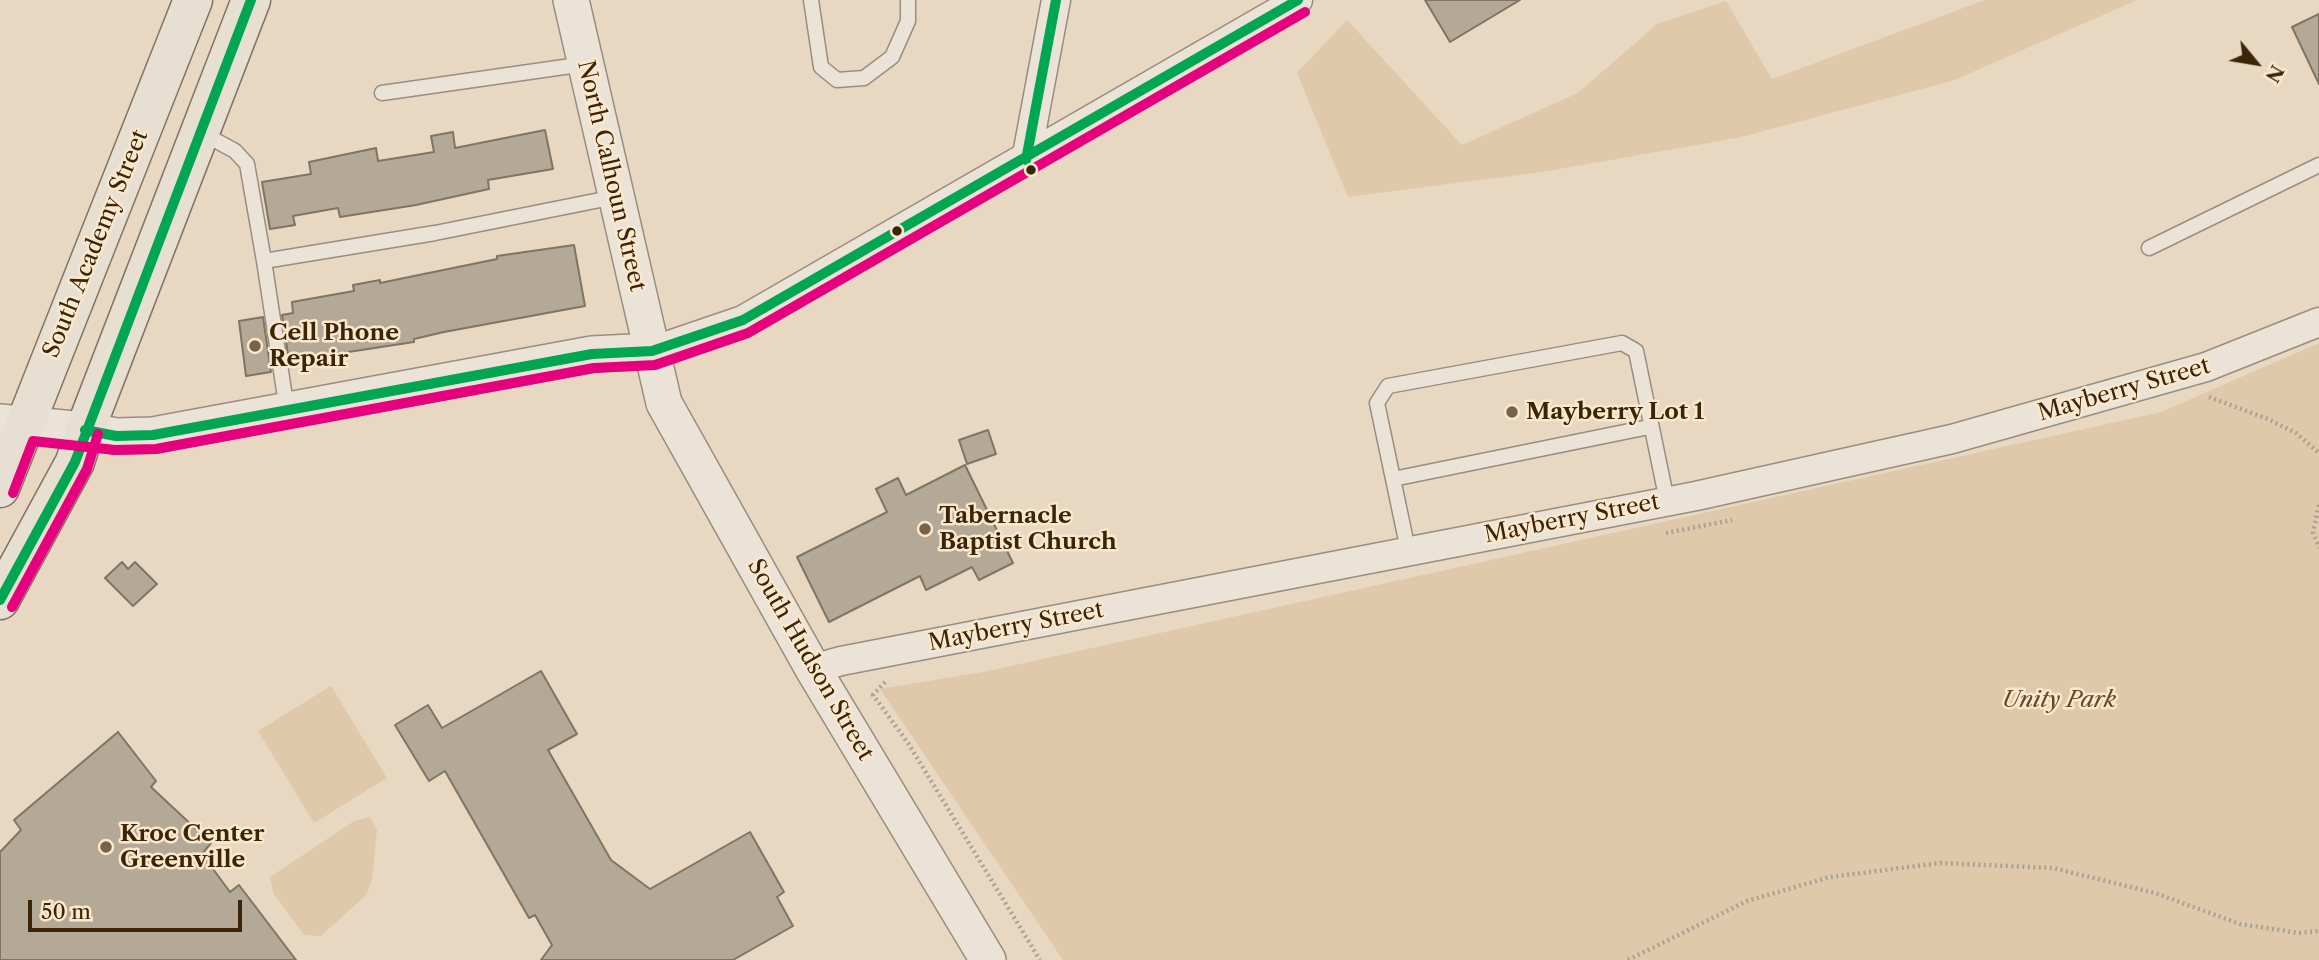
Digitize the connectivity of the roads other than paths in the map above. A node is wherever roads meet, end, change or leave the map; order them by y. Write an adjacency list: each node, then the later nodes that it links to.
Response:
1 (193, 0): 19 (highway, South Academy Street)
2 (251, 0): 10 (highway)
3 (571, 0): 8 (street, North Calhoun Street)
4 (811, 0): 5 (lane)
5 (908, 0)
6 (1056, 0): 11 (street)
7 (1298, 0): 11 (street)
8 (585, 64): 9 (lane); 13 (street, North Calhoun Street)
9 (382, 93)
10 (199, 131): 15 (lane); 21 (highway)
11 (1026, 160): 17 (street)
12 (2319, 165): 14 (lane)
13 (615, 197): 15 (lane); 17 (street, North Calhoun Street)
14 (2149, 248)
15 (264, 261): 18 (lane)
16 (2319, 322): 24 (street, Mayberry Street)
17 (652, 351): 18 (street); 27 (street, South Hudson Street)
18 (287, 410): 21 (street)
19 (12, 424): 21 (street); 23 (highway, South Academy Street)
20 (1649, 427): 22 (lane); 22 (lane); 24 (lane)
21 (85, 429): 26 (highway)
22 (1393, 479): 25 (lane)
23 (0, 488)
24 (1667, 501): 25 (street, Mayberry Street)
25 (1408, 550): 27 (street, Mayberry Street)
26 (0, 600)
27 (813, 669): 28 (street, South Hudson Street)
28 (988, 960)

